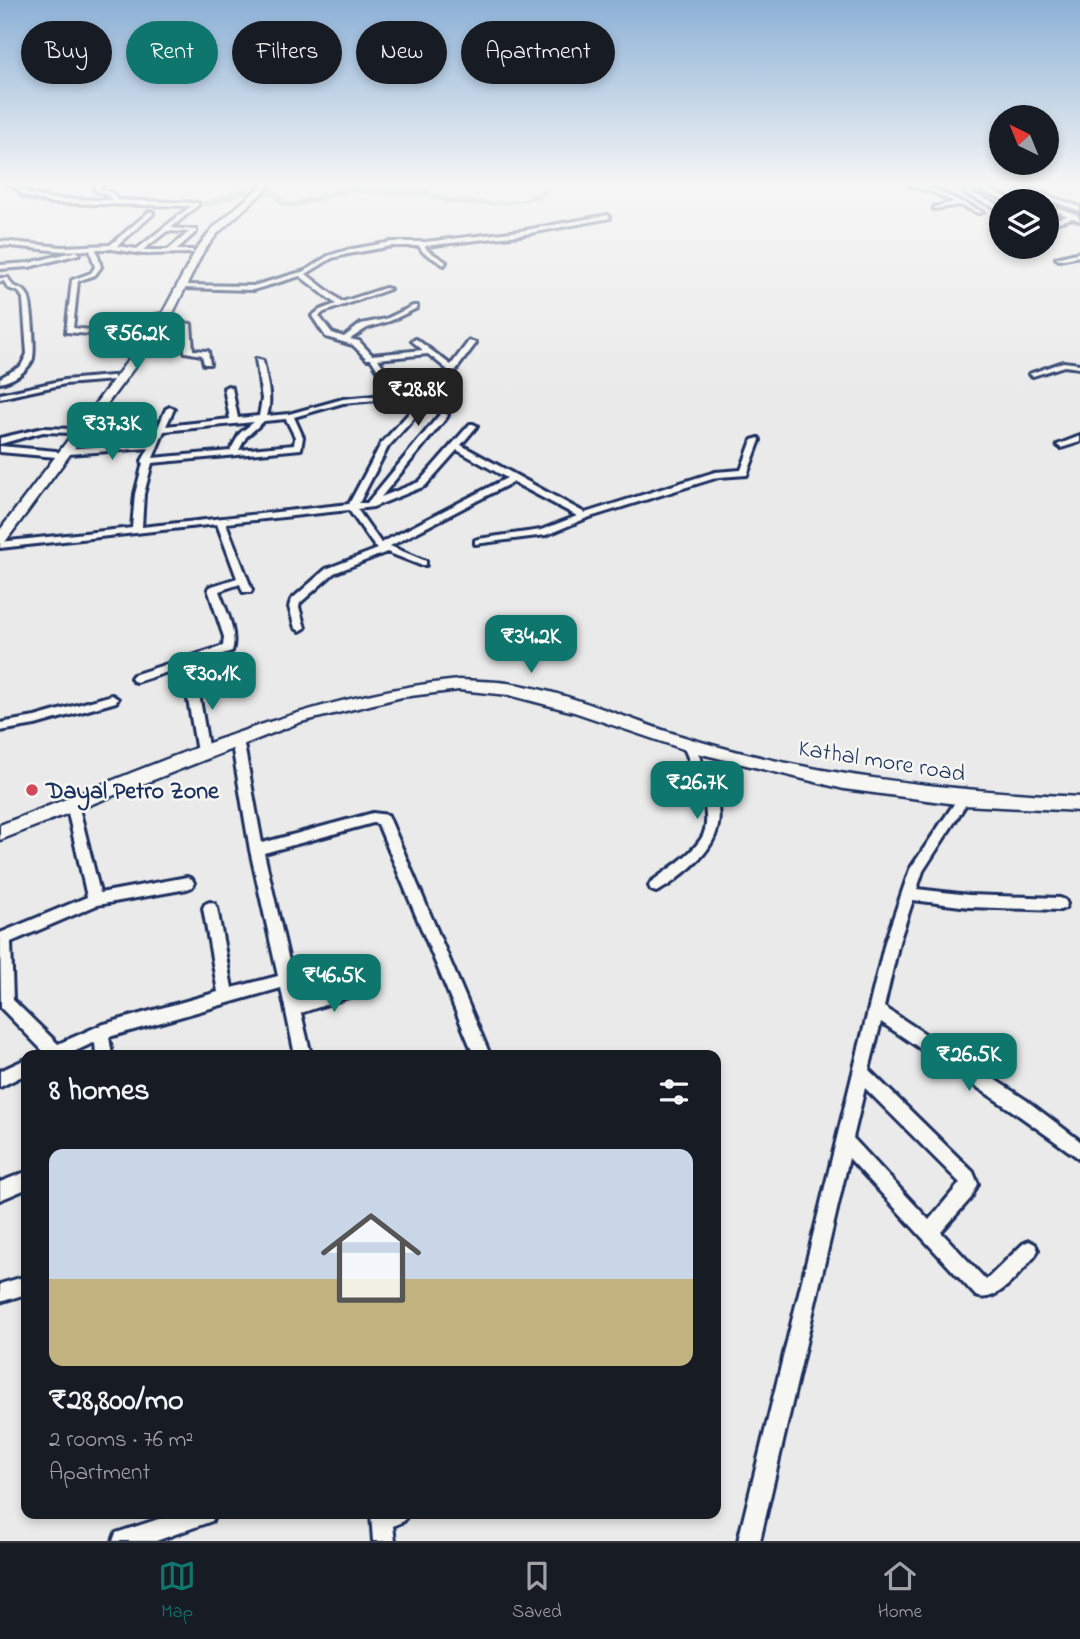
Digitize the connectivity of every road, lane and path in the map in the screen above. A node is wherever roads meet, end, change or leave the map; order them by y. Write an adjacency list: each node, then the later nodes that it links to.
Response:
1 (64, 255): 10 (street)
2 (93, 255): 19 (street)
3 (191, 255): 19 (street)
4 (197, 255): 15 (street)
5 (337, 255): 13 (street)
6 (431, 255): 9 (street)
7 (1075, 255): 8 (street)
8 (1059, 258)
9 (444, 263)
10 (15, 266): 11 (street); 12 (street)
11 (0, 267)
12 (0, 274)
13 (301, 274): 15 (street); 17 (street)
14 (0, 279): 31 (street)
15 (183, 286): 19 (street)
16 (387, 289): 17 (street)
17 (341, 304): 20 (street)
18 (415, 307): 20 (street)
19 (162, 319): 25 (street); 30 (street); 50 (street)
20 (344, 340): 24 (street)
21 (416, 341): 23 (street)
22 (472, 342): 28 (street)
23 (429, 352): 24 (street); 28 (street)
24 (374, 358): 36 (street)
25 (207, 362)
26 (260, 362): 37 (street)
27 (1080, 366): 29 (street)
28 (452, 370): 56 (street)
29 (1033, 374)
30 (111, 378): 33 (street); 42 (street)
31 (0, 381)
32 (228, 388): 38 (street)
33 (0, 396)
34 (170, 408): 41 (street)
35 (444, 415): 55 (street)
36 (289, 416): 37 (street); 51 (street)
37 (262, 418): 38 (street); 51 (street)
38 (235, 421): 39 (street)
39 (205, 425): 41 (street); 46 (street)
40 (473, 426): 48 (street)
41 (161, 429): 46 (street)
42 (73, 431): 45 (street); 52 (street)
43 (1080, 439): 47 (street)
44 (756, 440): 57 (street)
45 (0, 442)
46 (154, 444): 50 (street); 53 (street)
47 (1060, 445)
48 (456, 446): 54 (street); 55 (street)
49 (0, 449): 52 (street)
50 (68, 450): 61 (street)
51 (233, 453): 53 (street)
52 (55, 454): 59 (street)
53 (146, 461): 60 (street)
54 (516, 479): 57 (street); 64 (street)
55 (370, 505): 56 (street)
56 (352, 508): 58 (street); 64 (street)
57 (584, 516): 62 (street)
58 (220, 521): 60 (street); 68 (street)
59 (0, 528)
60 (137, 530): 63 (street)
61 (0, 539)
62 (478, 542)
63 (0, 545)
64 (384, 548): 65 (street); 66 (street)
65 (423, 563)
66 (300, 628)
67 (190, 676): 73 (street)
68 (137, 678)
69 (112, 699): 70 (street)
70 (0, 727)
71 (237, 739): 72 (street, Kathal more road); 73 (street, Kathal more road); 78 (street)
72 (689, 745): 74 (street, Kathal more road); 80 (street)
73 (203, 752): 75 (street, Kathal more road)
74 (964, 798): 76 (street, Kathal more road); 81 (street)
75 (72, 804): 77 (street, Kathal more road); 82 (street)
76 (1080, 804)
77 (0, 833)
78 (257, 850): 86 (street); 96 (street)
79 (187, 883): 82 (street)
80 (656, 886)
81 (908, 894): 83 (street); 90 (street)
82 (95, 900): 85 (street)
83 (1060, 904)
84 (210, 908): 88 (street)
85 (2, 939): 92 (street)
86 (286, 980): 88 (street); 89 (street)
87 (365, 985): 89 (street)
88 (226, 996): 91 (street)
89 (292, 1009): 95 (street)
90 (876, 1010): 98 (street); 101 (street)
91 (101, 1032): 93 (street); 94 (street)
92 (49, 1050)
93 (62, 1050)
94 (103, 1050)
95 (302, 1050)
96 (480, 1050)
97 (21, 1068): 99 (street)
98 (861, 1073): 100 (street); 104 (street)
99 (0, 1079)
100 (845, 1141): 104 (street); 110 (street)
101 (1080, 1151)
102 (21, 1183): 103 (street)
103 (0, 1191)
104 (929, 1233): 105 (street)
105 (1029, 1250)
106 (21, 1286): 107 (street)
107 (0, 1293)
108 (190, 1519): 109 (street)
109 (124, 1541)
110 (749, 1541)

